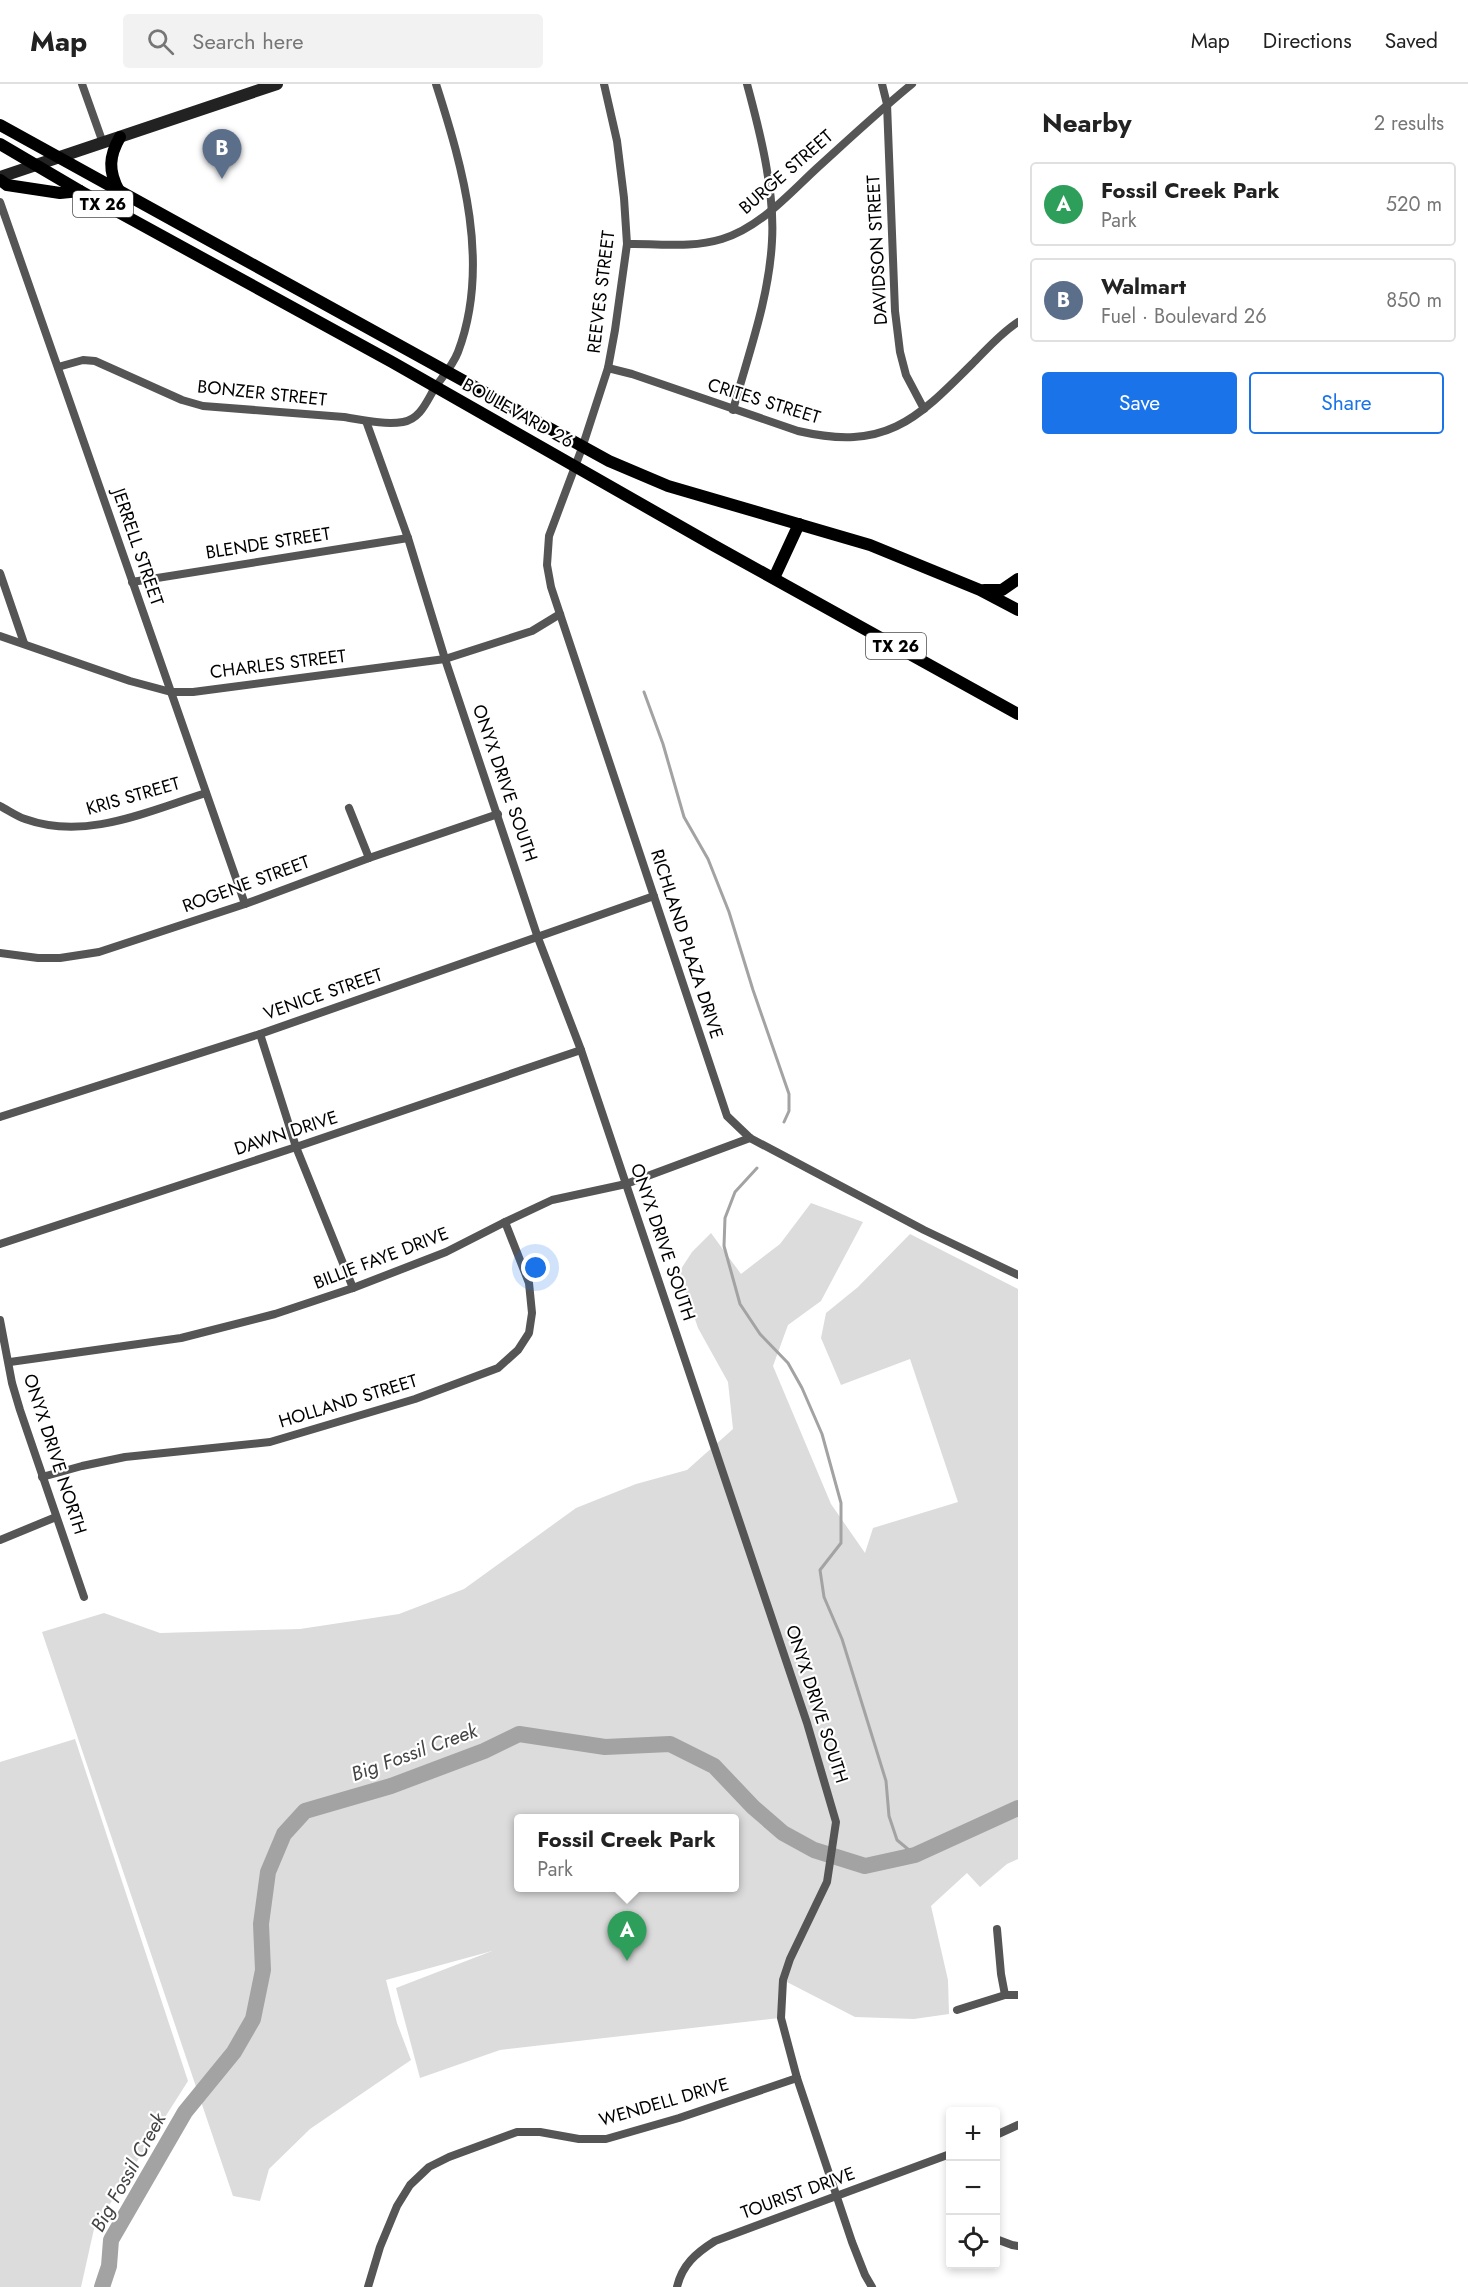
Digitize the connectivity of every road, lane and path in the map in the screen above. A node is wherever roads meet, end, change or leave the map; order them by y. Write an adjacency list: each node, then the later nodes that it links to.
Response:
1 (82, 84): 12 (street)
2 (277, 84): 8 (main road)
3 (436, 84): 27 (street, BONZER STREET)
4 (604, 84): 21 (street, REEVES STREET)
5 (747, 84): 20 (street)
6 (882, 84): 9 (street, DAVIDSON STREET)
7 (912, 84): 9 (street, BURGE STREET)
8 (244, 89): 11 (main road)
9 (887, 104): 20 (street, BURGE STREET); 29 (street, DAVIDSON STREET)
10 (0, 125): 14 (main road, BOULEVARD 26 / TX 26)
11 (120, 137): 12 (main road); 18 (main road)
12 (103, 142): 14 (main road)
13 (0, 144): 15 (main road, BOULEVARD 26 / TX 26)
14 (57, 158): 15 (main road); 18 (main road, BOULEVARD 26 / TX 26)
15 (37, 165): 16 (main road); 17 (main road, BOULEVARD 26 / TX 26)
16 (0, 178): 17 (main road)
17 (80, 191): 23 (main road, BOULEVARD 26 / TX 26)
18 (120, 192): 22 (main road, BOULEVARD 26 / TX 26)
19 (0, 202): 25 (street, JERRELL STREET)
20 (771, 210): 21 (street, BURGE STREET); 30 (street)
21 (627, 244): 26 (street, REEVES STREET)
22 (253, 266): 23 (main road); 27 (main road, BOULEVARD 26 / TX 26)
23 (244, 282): 28 (main road, BOULEVARD 26 / TX 26)
24 (1018, 322): 29 (street, CRITES STREET)
25 (58, 367): 31 (street, BONZER STREET); 39 (street, JERRELL STREET)
26 (608, 368): 30 (street, CRITES STREET); 32 (street, REEVES STREET)
27 (447, 371): 28 (street, BONZER STREET); 32 (main road, BOULEVARD 26 / TX 26)
28 (436, 387): 31 (street, BONZER STREET); 33 (main road, BOULEVARD 26 / TX 26)
29 (924, 409): 30 (street, CRITES STREET)
30 (734, 410)
31 (366, 421): 35 (street, ONYX DRIVE SOUTH)
32 (582, 448): 33 (street, REEVES STREET); 34 (main road, BOULEVARD 26 / TX 26)
33 (576, 466): 37 (main road, BOULEVARD 26 / TX 26); 42 (street, RICHLAND PLAZA DRIVE)
34 (799, 524): 37 (main road); 40 (main road, BOULEVARD 26 / TX 26)
35 (408, 538): 39 (street, BLENDE STREET); 45 (street, ONYX DRIVE SOUTH)
36 (0, 573): 44 (street)
37 (774, 579): 47 (main road, BOULEVARD 26 / TX 26)
38 (1018, 579): 40 (main road)
39 (132, 582): 46 (street, JERRELL STREET)
40 (980, 590): 41 (main road, BOULEVARD 26 / TX 26)
41 (1018, 610)
42 (560, 614): 45 (street, CHARLES STREET); 53 (street, RICHLAND PLAZA DRIVE)
43 (0, 636): 44 (street, CHARLES STREET)
44 (24, 644): 46 (street, CHARLES STREET)
45 (445, 659): 46 (street, CHARLES STREET); 51 (street, ONYX DRIVE SOUTH)
46 (171, 692): 48 (street, JERRELL STREET)
47 (1018, 714)
48 (206, 792): 49 (street, KRIS STREET); 54 (street, JERRELL STREET)
49 (0, 806)
50 (350, 808): 52 (street)
51 (498, 814): 52 (street, ROGENE STREET); 55 (street, ONYX DRIVE SOUTH)
52 (369, 858): 54 (street, ROGENE STREET)
53 (654, 896): 55 (street, VENICE STREET); 60 (street, RICHLAND PLAZA DRIVE)
54 (245, 904): 56 (street, ROGENE STREET)
55 (538, 938): 57 (street, VENICE STREET); 58 (street, ONYX DRIVE SOUTH)
56 (0, 953)
57 (260, 1034): 59 (street, VENICE STREET); 61 (street)
58 (581, 1050): 61 (street, DAWN DRIVE); 62 (street, ONYX DRIVE SOUTH)
59 (0, 1117)
60 (750, 1138): 62 (street, BILLIE FAYE DRIVE); 65 (street, RICHLAND PLAZA DRIVE)
61 (296, 1148): 64 (street, DAWN DRIVE); 66 (street)
62 (626, 1184): 63 (street, BILLIE FAYE DRIVE); 77 (street, ONYX DRIVE SOUTH)
63 (505, 1222): 66 (street, BILLIE FAYE DRIVE); 69 (street, HOLLAND STREET)
64 (0, 1244)
65 (1018, 1275)
66 (353, 1288): 68 (street, BILLIE FAYE DRIVE)
67 (0, 1320): 68 (street, ONYX DRIVE NORTH)
68 (10, 1362): 69 (street, ONYX DRIVE NORTH)
69 (42, 1477): 70 (street, ONYX DRIVE NORTH)
70 (56, 1517): 71 (street); 72 (street, ONYX DRIVE NORTH)
71 (0, 1540)
72 (84, 1597)
73 (998, 1929): 74 (street)
74 (1005, 1995): 75 (street); 76 (street)
75 (1018, 1995)
76 (957, 2010)
77 (797, 2078): 81 (street, ONYX DRIVE SOUTH); 84 (street, WENDELL DRIVE)
78 (1018, 2125): 79 (street)
79 (1000, 2133)
80 (946, 2157): 81 (street, TOURIST DRIVE)
81 (837, 2197): 85 (street, TOURIST DRIVE); 86 (street, ONYX DRIVE SOUTH)
82 (1000, 2240): 83 (street)
83 (1018, 2246)
84 (368, 2287)
85 (677, 2287)
86 (872, 2287)

